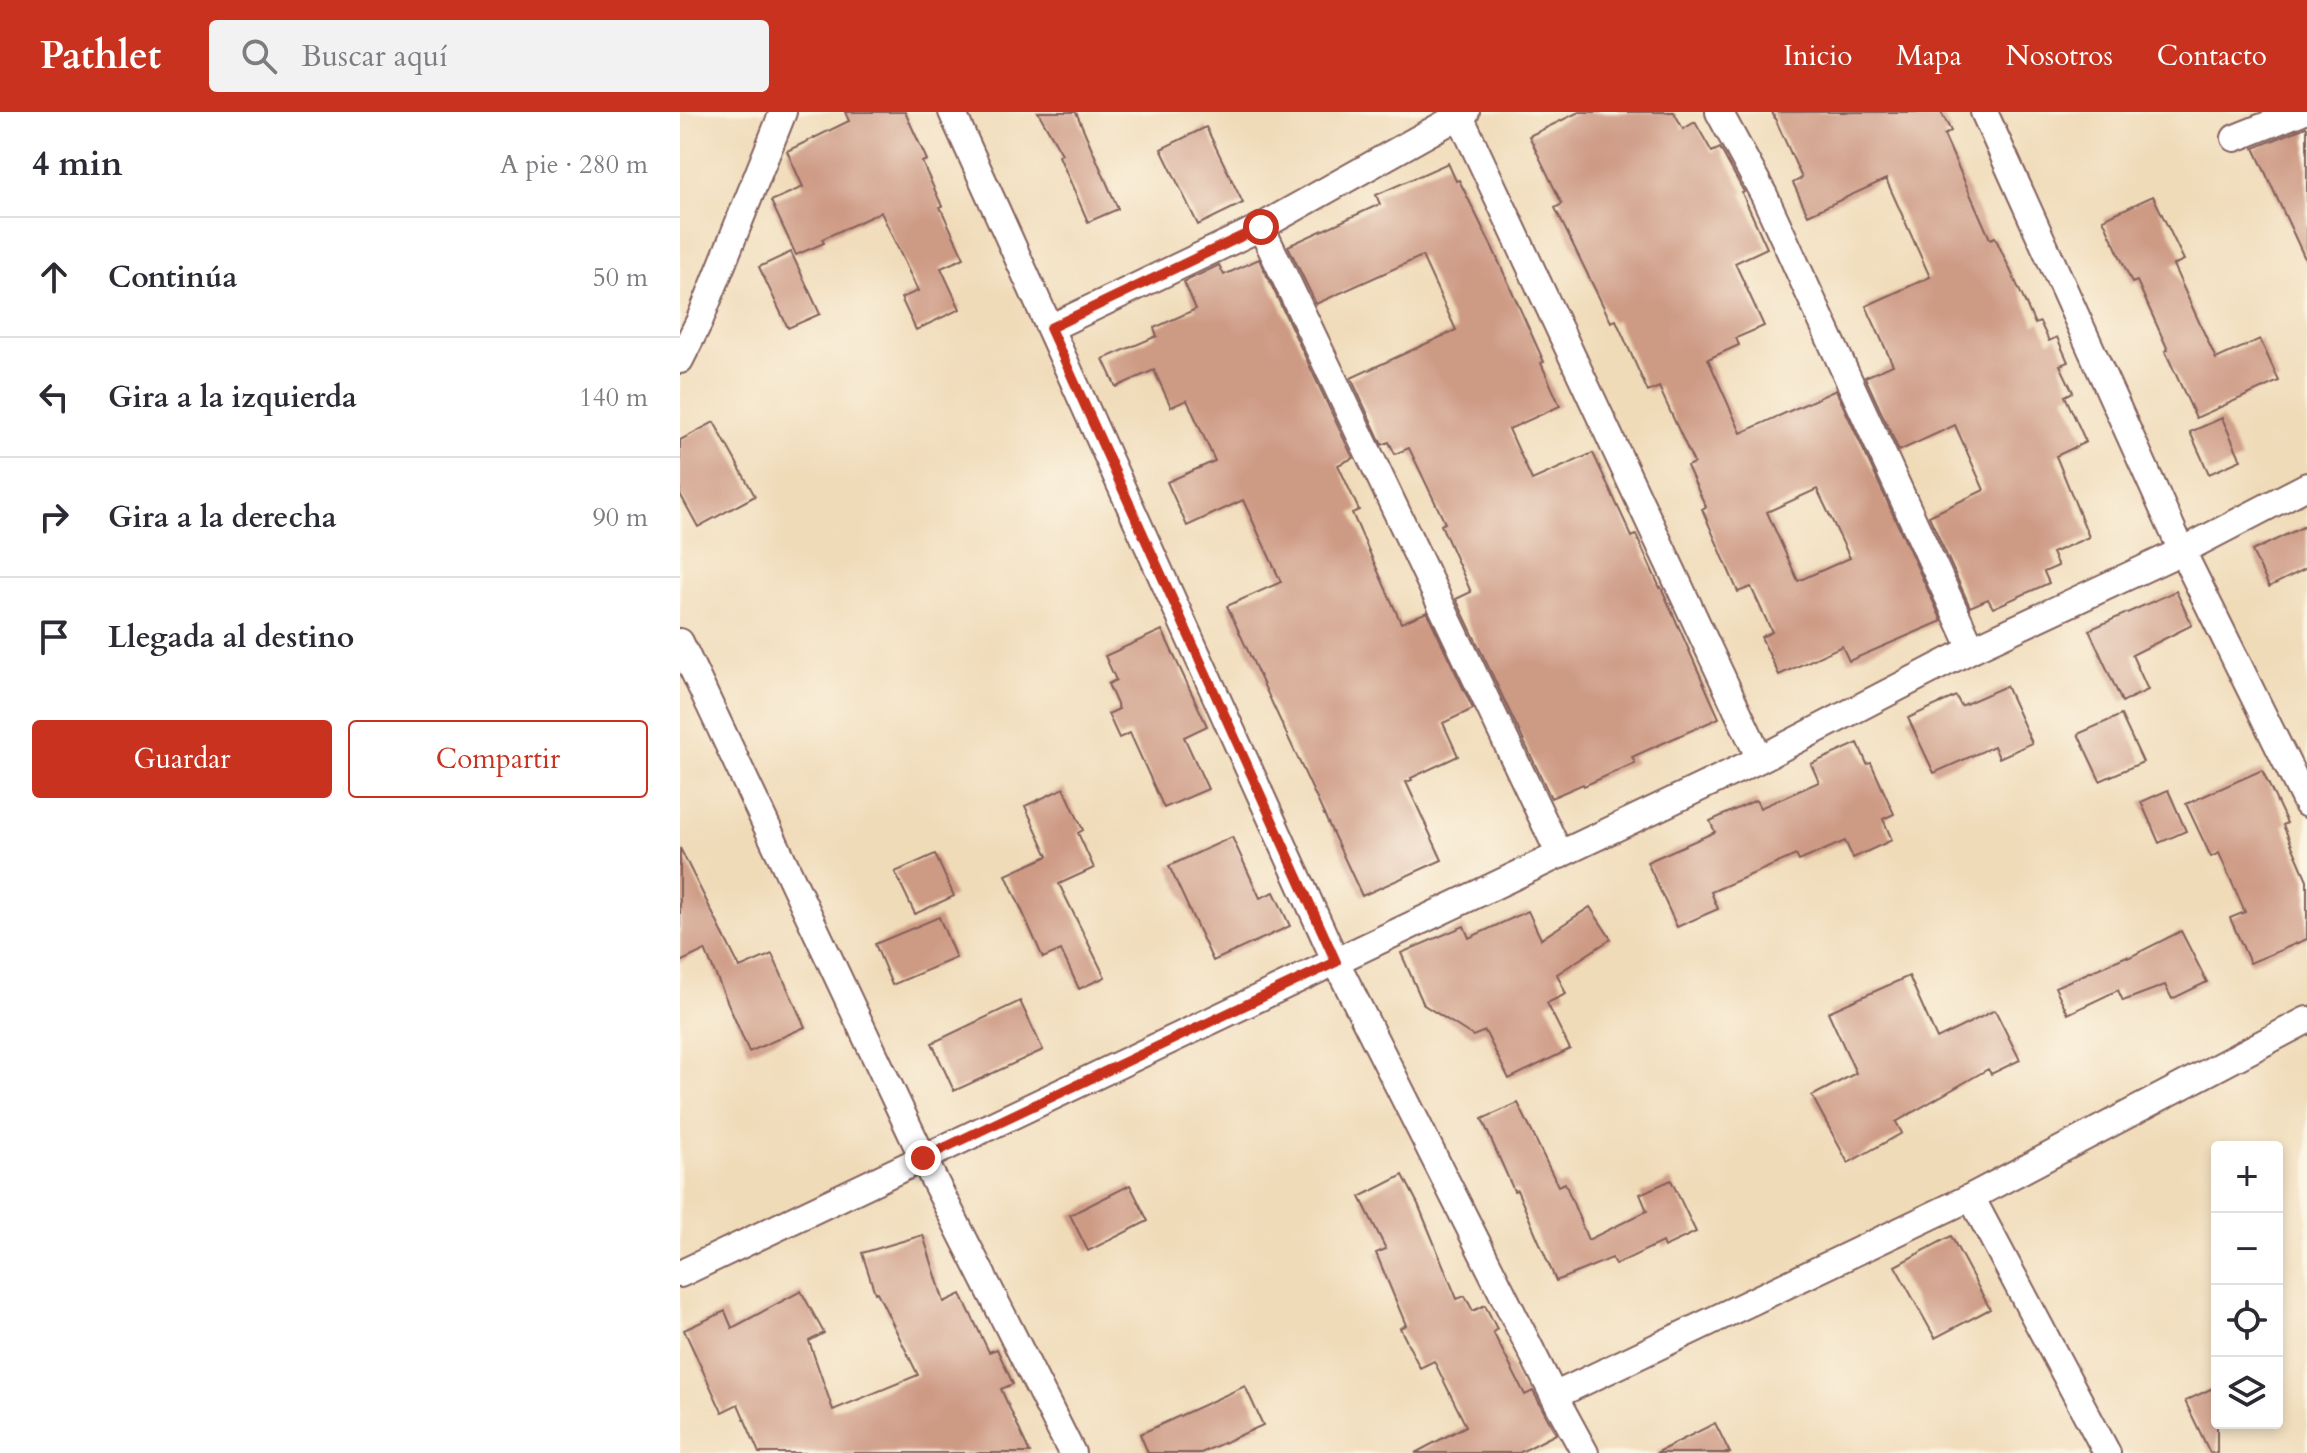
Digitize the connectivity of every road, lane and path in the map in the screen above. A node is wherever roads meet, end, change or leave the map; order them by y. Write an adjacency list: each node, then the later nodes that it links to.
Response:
1 (783, 112): 10 (street)
2 (952, 112): 9 (street)
3 (1719, 112): 14 (street)
4 (1984, 112): 12 (street)
5 (2300, 112): 7 (street)
6 (1461, 113): 8 (street); 15 (street)
7 (2235, 138)
8 (1261, 227): 9 (street); 17 (street)
9 (1050, 328): 18 (street)
10 (680, 360)
11 (2307, 486): 12 (street)
12 (2182, 551): 14 (street); 16 (street)
13 (680, 642): 20 (street)
14 (1972, 649): 15 (street)
15 (1760, 759): 17 (street)
16 (2307, 804)
17 (1560, 855): 18 (street)
18 (1336, 962): 20 (street); 23 (street)
19 (2307, 1020): 21 (street)
20 (923, 1158): 22 (street); 24 (street)
21 (1971, 1197): 23 (street); 26 (street)
22 (680, 1274)
23 (1554, 1396): 25 (street)
24 (1072, 1453)
25 (1585, 1453)
26 (2107, 1453)

